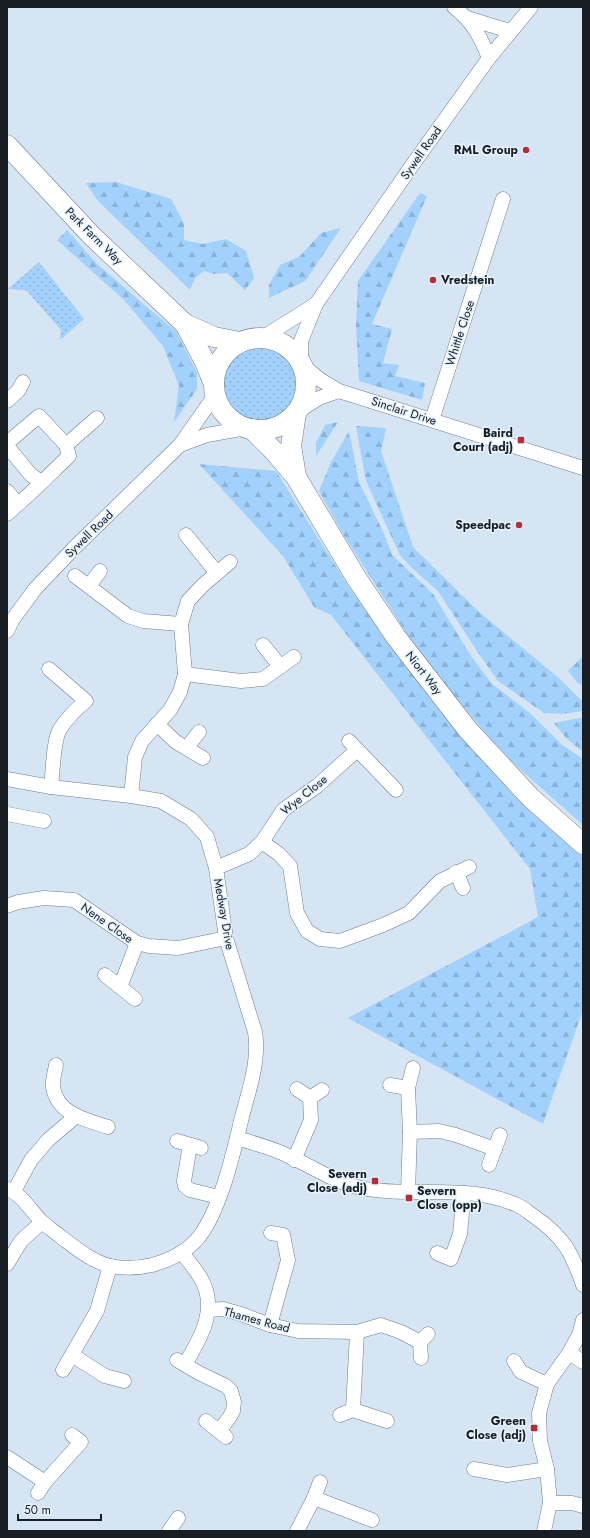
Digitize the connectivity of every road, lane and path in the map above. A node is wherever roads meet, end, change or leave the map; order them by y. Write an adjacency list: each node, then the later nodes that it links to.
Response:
1 (454, 7): 3 (street)
2 (531, 7): 4 (street, Sywell Road)
3 (467, 18): 4 (street); 5 (street)
4 (510, 31): 5 (street, Sywell Road)
5 (489, 58): 8 (street, Sywell Road)
6 (7, 145): 9 (highway, Park Farm Way)
7 (503, 199): 19 (street, Whittle Close)
8 (316, 304): 10 (street, Sywell Road); 12 (street, Sywell Road)
9 (185, 324): 11 (highway, Park Farm Way); 14 (highway, Park Farm Way)
10 (262, 338): 11 (highway); 12 (highway)
11 (240, 342): 14 (highway)
12 (302, 364): 15 (street, Sinclair Drive); 17 (highway)
13 (23, 382): 16 (street)
14 (215, 389): 20 (highway); 23 (street, Sywell Road)
15 (339, 391): 17 (street); 19 (street, Sinclair Drive)
16 (7, 401)
17 (297, 412): 20 (highway); 25 (highway, Niort Way)
18 (98, 418): 22 (street)
19 (432, 420): 24 (street, Sinclair Drive)
20 (249, 428): 23 (street, Sywell Road); 25 (highway, Niort Way)
21 (7, 444): 22 (street); 26 (street)
22 (66, 445): 26 (street)
23 (180, 445): 36 (street, Sywell Road)
24 (583, 466)
25 (296, 477): 54 (highway, Niort Way)
26 (41, 482): 28 (street)
27 (7, 491): 28 (street)
28 (18, 504): 29 (street)
29 (7, 514)
30 (186, 535): 33 (street)
31 (230, 562): 33 (street)
32 (100, 571): 35 (street)
33 (217, 573): 37 (street)
34 (75, 576): 35 (street)
35 (89, 586): 37 (street)
36 (9, 622)
37 (181, 624): 42 (street)
38 (263, 645): 40 (street)
39 (294, 657): 40 (street)
40 (280, 666): 42 (street)
41 (49, 669): 48 (street)
42 (185, 674): 43 (street)
43 (157, 724): 45 (street); 50 (street)
44 (199, 732): 45 (street)
45 (187, 748): 46 (street)
46 (203, 758)
47 (7, 780): 48 (street, Medway Drive)
48 (51, 787): 50 (street, Medway Drive)
49 (396, 790): 53 (street, Wye Close)
50 (131, 796): 55 (street, Medway Drive)
51 (7, 814): 52 (street)
52 (44, 821)
53 (262, 842): 55 (street, Wye Close); 56 (street)
54 (583, 844)
55 (216, 868): 58 (street, Medway Drive)
56 (463, 888)
57 (7, 906): 59 (street, Nene Close)
58 (226, 938): 59 (street, Nene Close); 74 (street, Medway Drive)
59 (137, 943): 61 (street, Nene Close)
60 (105, 975): 61 (street)
61 (119, 986): 62 (street)
62 (135, 999)
63 (56, 1065): 70 (street)
64 (413, 1068): 66 (street)
65 (390, 1085): 66 (street)
66 (408, 1088): 72 (street)
67 (297, 1089): 69 (street)
68 (322, 1090): 69 (street)
69 (310, 1098): 77 (street)
70 (75, 1117): 71 (street); 79 (street)
71 (108, 1127)
72 (410, 1132): 76 (street); 80 (street)
73 (500, 1135): 76 (street)
74 (237, 1138): 77 (street); 82 (street, Medway Drive)
75 (189, 1145): 82 (street)
76 (495, 1149): 78 (street)
77 (294, 1160): 80 (street)
78 (490, 1165)
79 (11, 1190): 83 (street, Medway Drive)
80 (408, 1192): 81 (street)
81 (464, 1193): 86 (street); 89 (street)
82 (219, 1197): 85 (street, Medway Drive)
83 (42, 1222): 87 (street); 88 (street, Medway Drive)
84 (271, 1233): 92 (street)
85 (182, 1252): 88 (street, Medway Drive); 90 (street)
86 (437, 1253)
87 (7, 1264)
88 (110, 1266): 95 (street)
89 (583, 1285)
90 (209, 1310): 92 (street, Thames Road); 104 (street)
91 (583, 1320): 94 (street)
92 (270, 1325): 93 (street, Thames Road)
93 (357, 1332): 96 (street, Thames Road); 102 (street)
94 (569, 1353): 98 (street); 101 (street)
95 (72, 1355): 99 (street); 100 (street)
96 (421, 1358)
97 (514, 1361): 101 (street)
98 (583, 1362)
99 (63, 1370)
100 (124, 1381)
101 (547, 1384): 109 (street)
102 (353, 1410): 103 (street); 105 (street)
103 (340, 1415)
104 (206, 1421)
105 (387, 1421)
106 (72, 1435): 107 (street)
107 (7, 1458)
108 (474, 1469): 109 (street)
109 (547, 1469): 112 (street)
110 (320, 1482): 111 (street)
111 (314, 1498): 115 (street); 117 (street)
112 (550, 1503): 113 (street); 118 (street)
113 (583, 1506)
114 (178, 1518): 116 (street)
115 (372, 1520)
116 (169, 1531)
117 (297, 1531)
118 (544, 1531)

